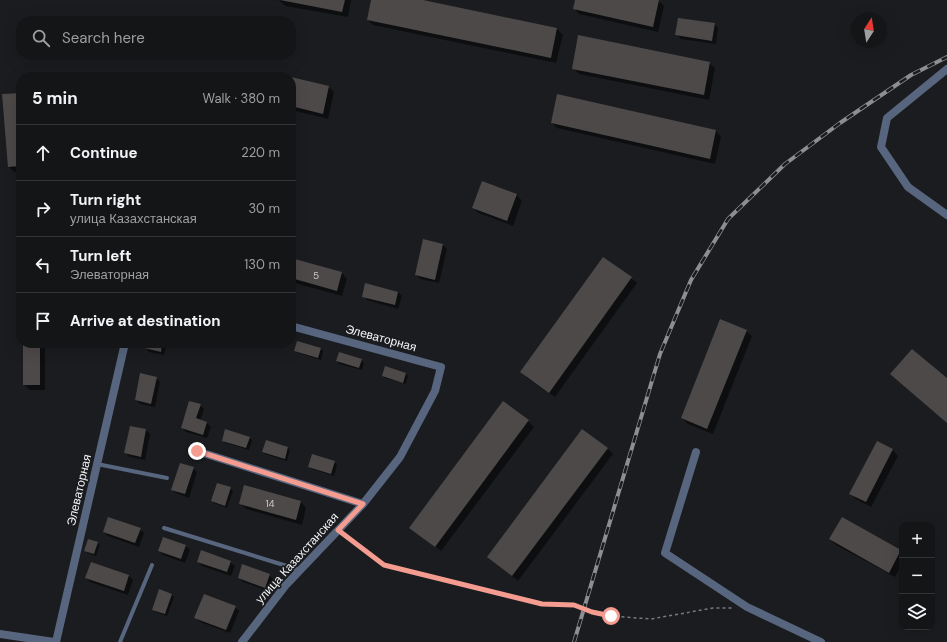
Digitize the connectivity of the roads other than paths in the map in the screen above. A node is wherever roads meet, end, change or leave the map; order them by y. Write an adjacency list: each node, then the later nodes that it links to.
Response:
1 (947, 69): 2 (street)
2 (947, 215)
3 (296, 327): 5 (street, Элеваторная)
4 (124, 348): 8 (street, Элеваторная)
5 (441, 367): 10 (street, улица Казахстанская)
6 (197, 451): 10 (street)
7 (696, 452): 18 (street)
8 (97, 464): 9 (lane); 15 (street, Элеваторная)
9 (167, 478)
10 (363, 504): 13 (street, улица Казахстанская)
11 (164, 528): 13 (lane)
12 (152, 565): 16 (lane)
13 (300, 570): 17 (street, улица Казахстанская)
14 (0, 634): 15 (street)
15 (55, 642)
16 (120, 642)
17 (242, 642)
18 (821, 642)

